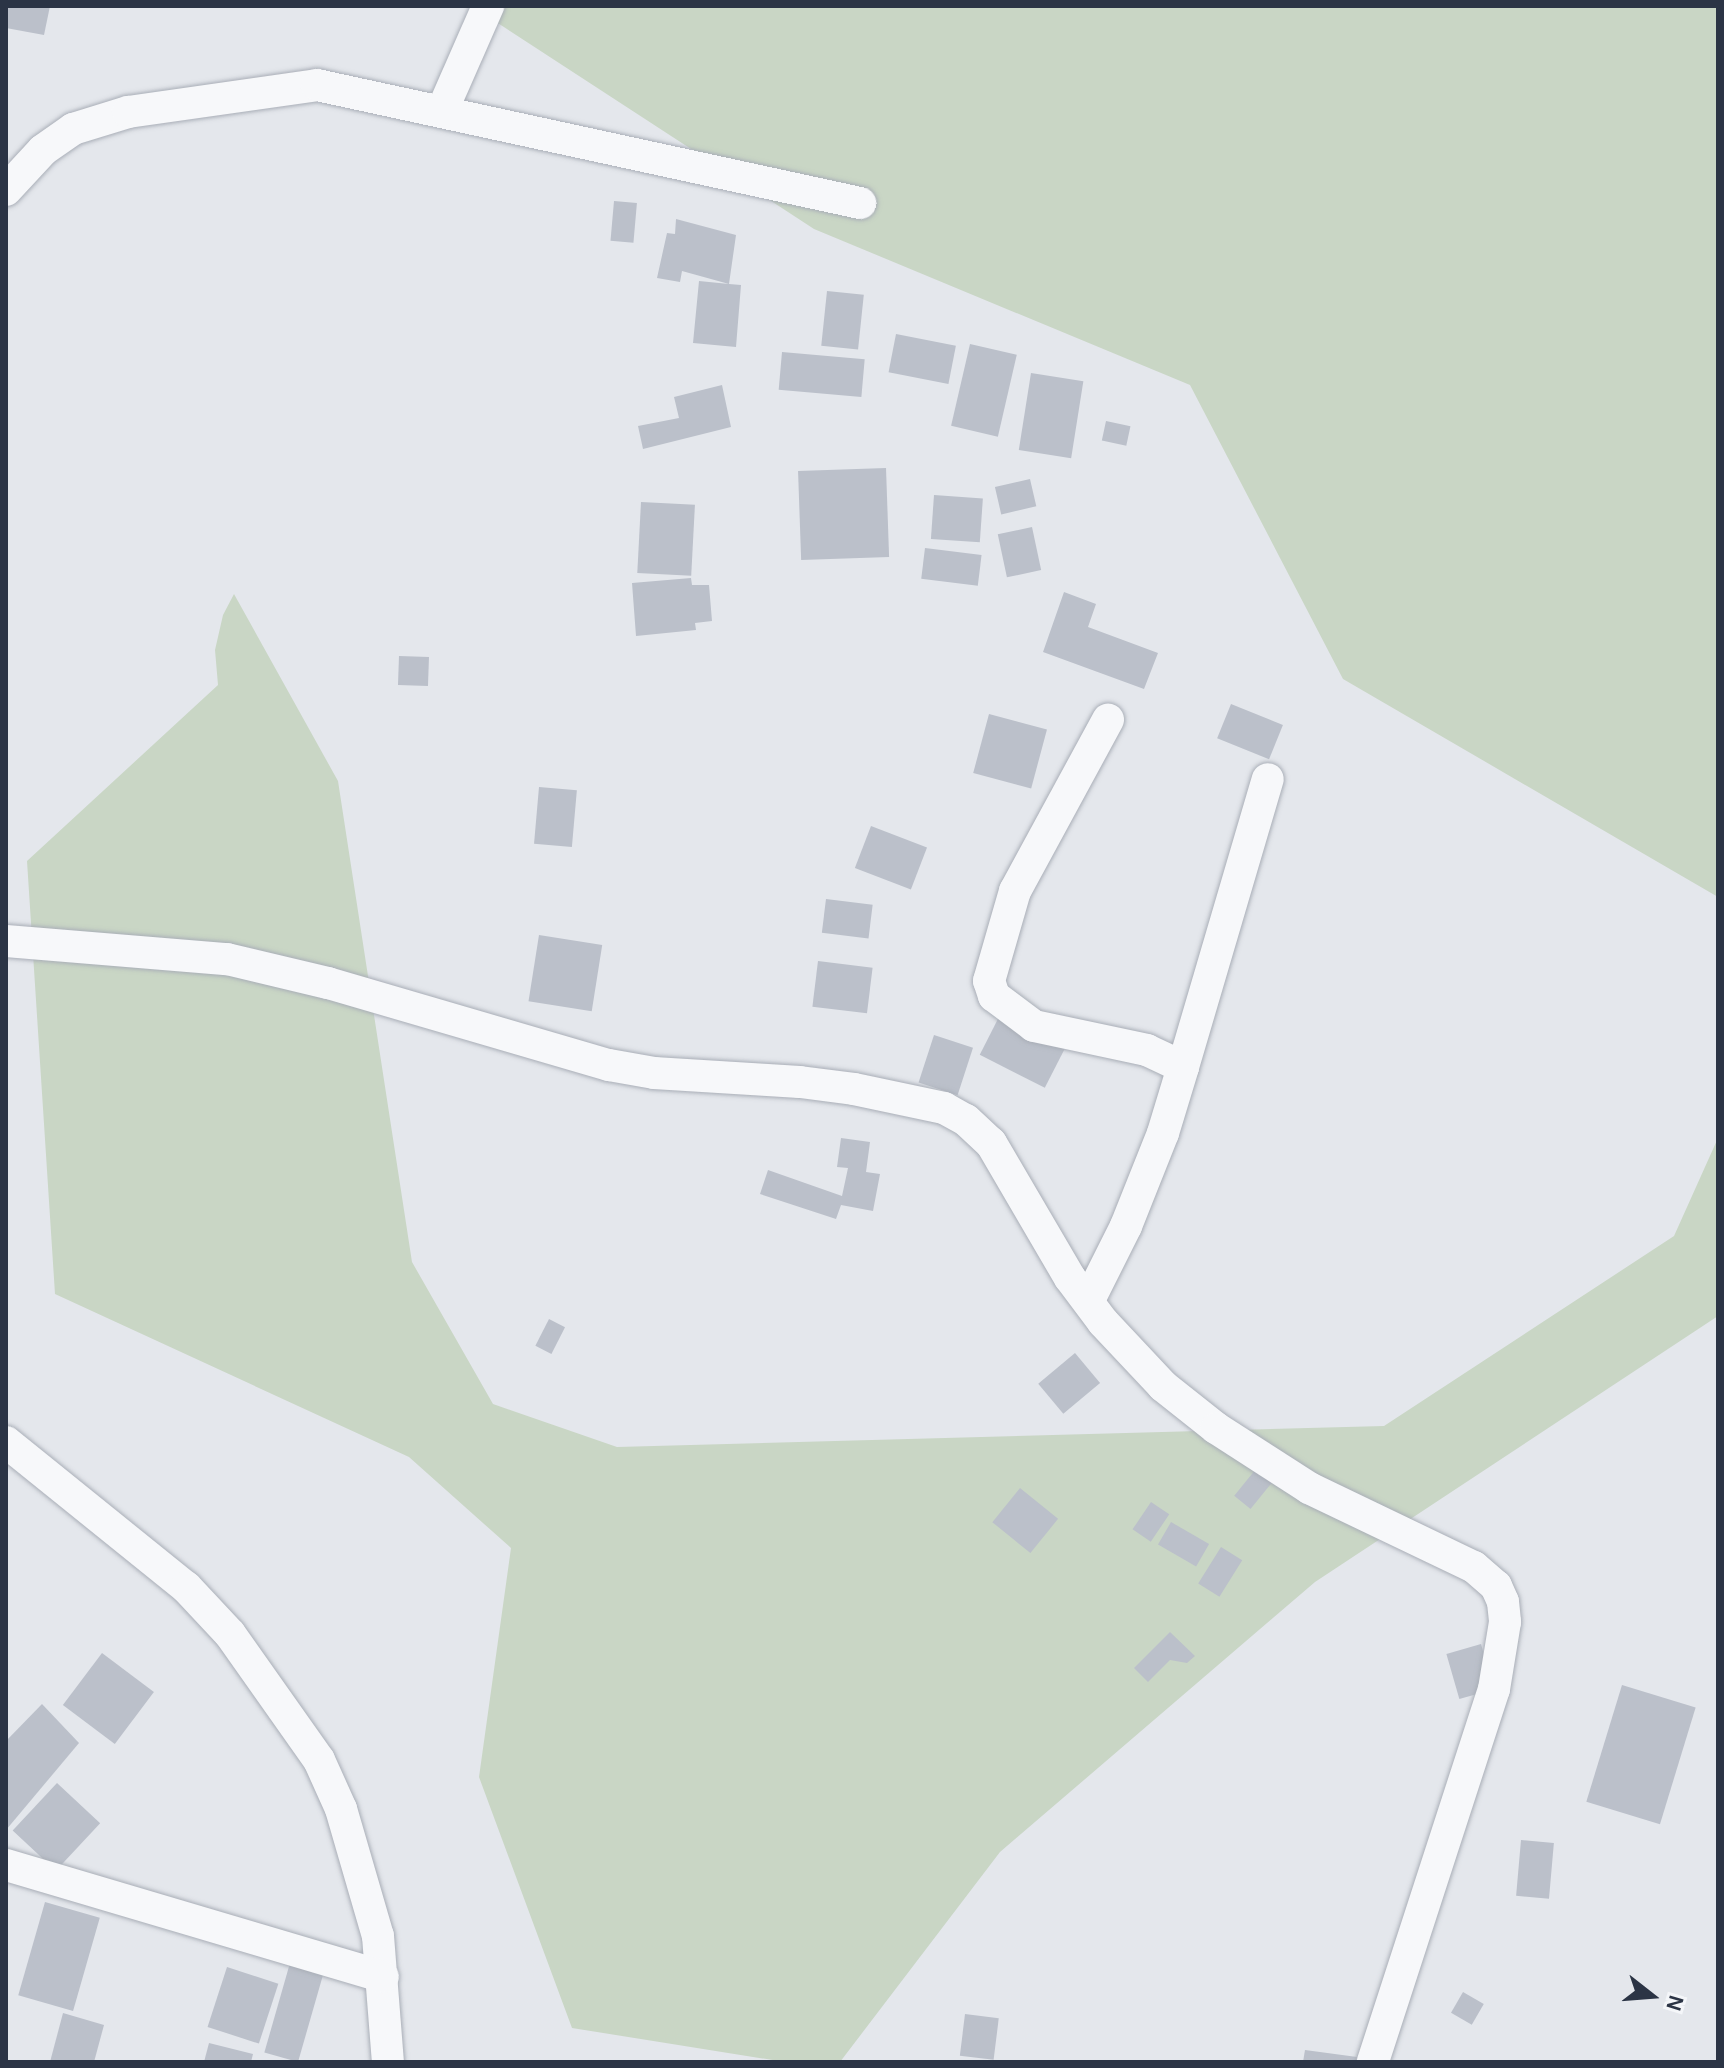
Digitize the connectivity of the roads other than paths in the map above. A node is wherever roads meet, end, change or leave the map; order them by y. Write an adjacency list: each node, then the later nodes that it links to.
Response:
1 (488, 6): 2 (street)
2 (442, 111): 3 (street); 4 (street)
3 (6, 190)
4 (860, 203)
5 (1108, 720): 8 (street)
6 (1268, 779): 8 (street)
7 (6, 941): 9 (street)
8 (1183, 1067): 9 (street)
9 (1089, 1300): 14 (street)
10 (6, 1442): 12 (street)
11 (6, 1865): 12 (street)
12 (383, 1977): 13 (street)
13 (388, 2062)
14 (1373, 2062)

